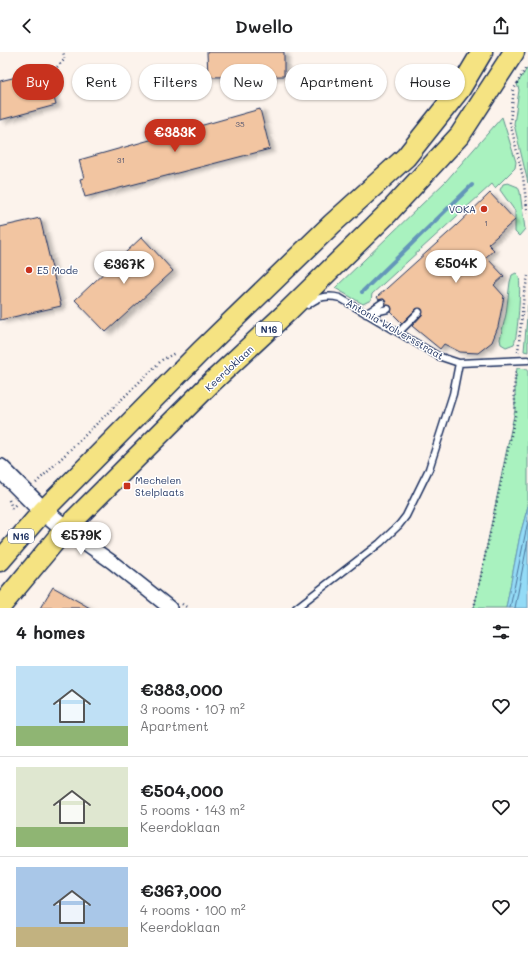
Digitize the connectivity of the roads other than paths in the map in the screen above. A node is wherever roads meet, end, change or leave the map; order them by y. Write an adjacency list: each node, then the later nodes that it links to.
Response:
1 (482, 52): 12 (main road, N16)
2 (520, 60): 5 (main road, Keerdoklaan / N16)
3 (382, 303): 7 (lane)
4 (388, 309): 7 (lane)
5 (287, 312): 7 (lane, Antonia Wolversstraat); 13 (main road, Keerdoklaan / N16)
6 (419, 312): 8 (lane)
7 (366, 314): 8 (lane, Antonia Wolversstraat)
8 (399, 332): 10 (lane, Antonia Wolversstraat)
9 (523, 360): 10 (lane, Antonia Wolversstraat)
10 (459, 363): 17 (lane)
11 (0, 468): 12 (street)
12 (43, 511): 13 (street); 14 (main road, N16)
13 (65, 530): 15 (main road, Keerdoklaan / N16); 16 (street)
14 (0, 561)
15 (0, 607)
16 (170, 608)
17 (296, 608)

